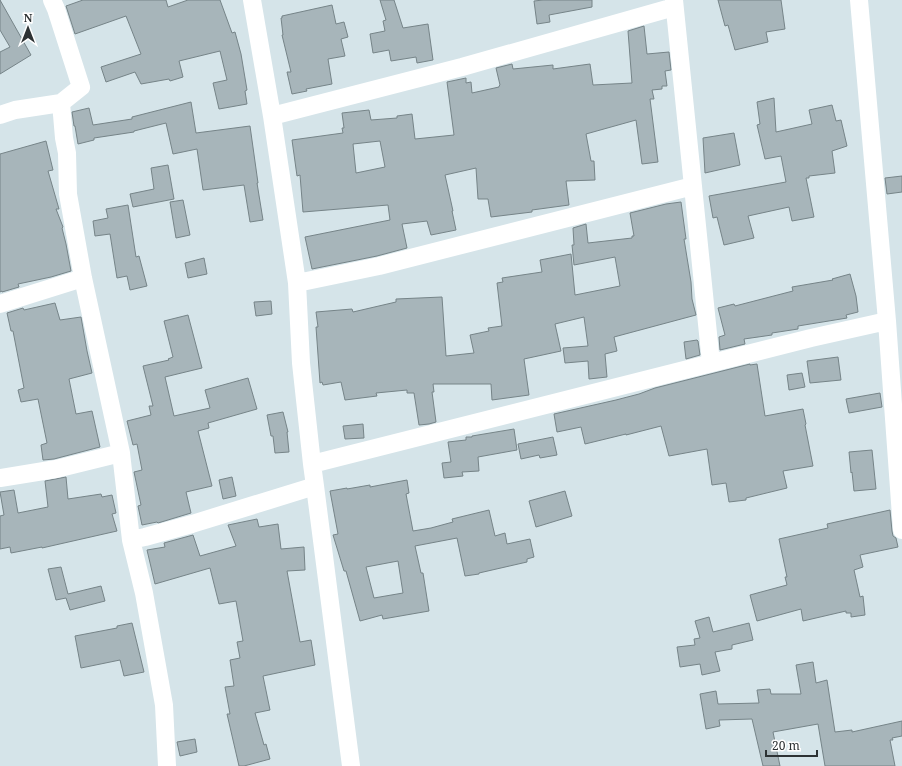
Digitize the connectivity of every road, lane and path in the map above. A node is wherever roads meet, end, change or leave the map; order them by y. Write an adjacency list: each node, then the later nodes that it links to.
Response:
1 (52, 0): 5 (street)
2 (252, 0): 7 (street)
3 (859, 0): 12 (street)
4 (674, 4): 7 (street); 8 (street)
5 (61, 103): 6 (street); 9 (street)
6 (0, 115)
7 (272, 116): 10 (street)
8 (693, 186): 10 (street); 13 (street)
9 (84, 278): 11 (street); 14 (street)
10 (297, 283): 15 (street)
11 (0, 304)
12 (887, 321): 13 (street); 18 (street)
13 (711, 363): 15 (street)
14 (121, 453): 16 (street); 19 (street)
15 (312, 464): 17 (street)
16 (0, 478)
17 (315, 486): 19 (street); 21 (street)
18 (902, 530)
19 (131, 540): 20 (street)
20 (167, 766)
21 (351, 766)

